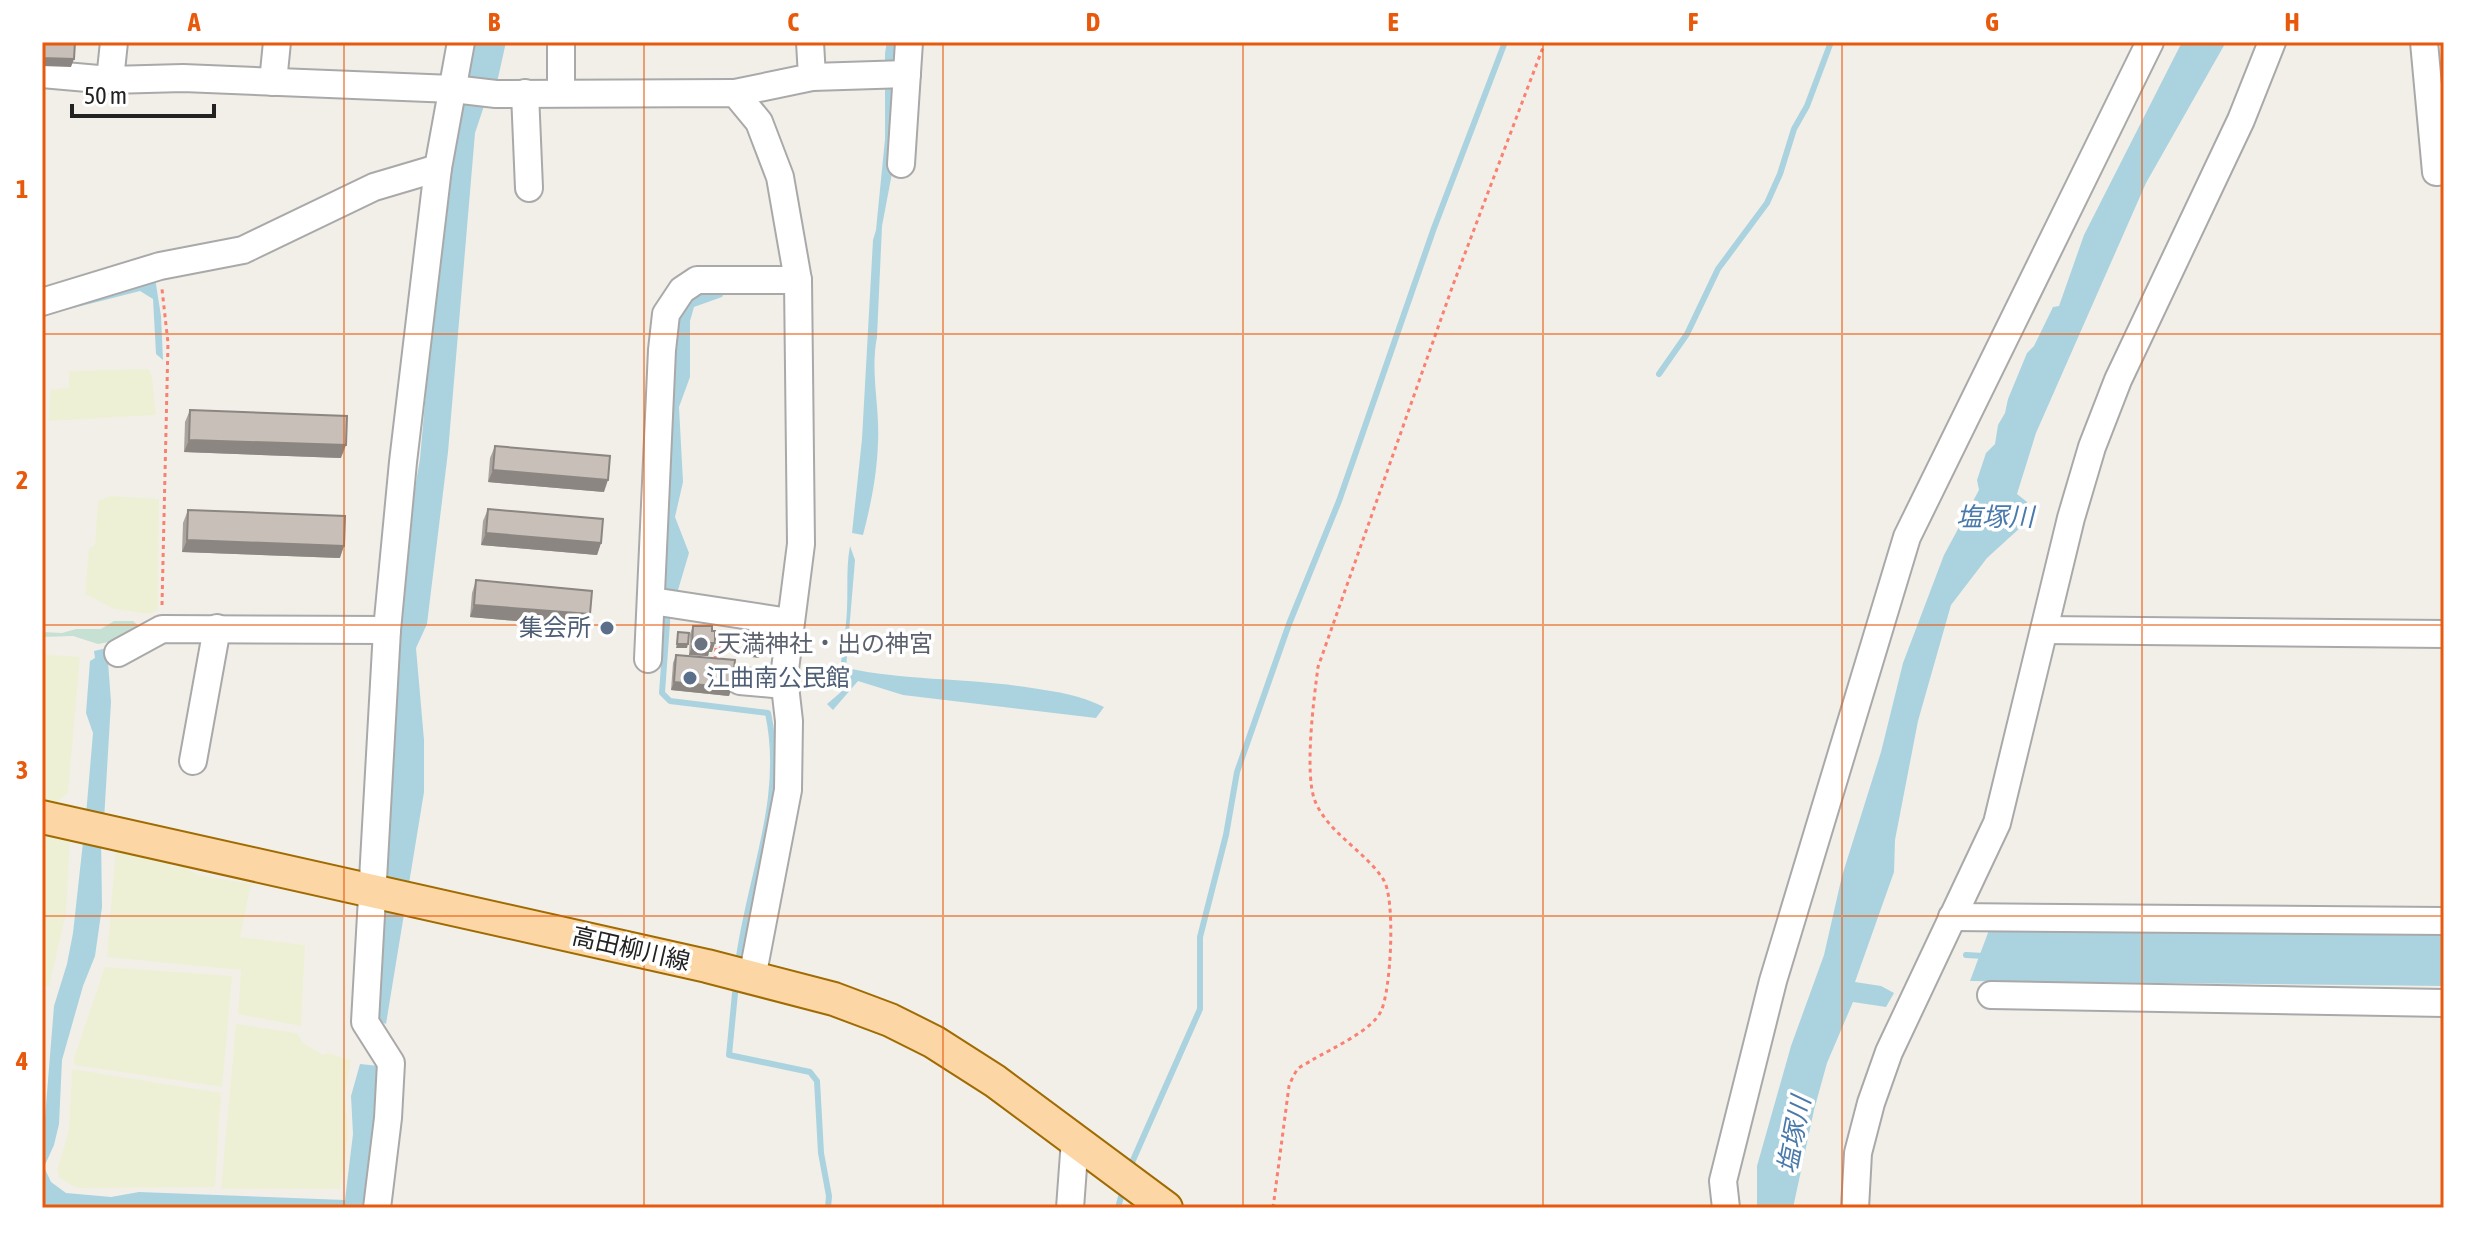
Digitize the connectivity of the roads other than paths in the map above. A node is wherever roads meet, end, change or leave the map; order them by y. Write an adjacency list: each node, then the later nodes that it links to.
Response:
1 (114, 42): 13 (street)
2 (277, 42): 14 (street)
3 (461, 42): 15 (street)
4 (561, 42): 17 (street)
5 (810, 42): 12 (street)
6 (909, 42): 11 (street)
7 (2150, 42): 47 (street)
8 (2272, 42): 29 (street)
9 (2431, 52): 21 (street)
10 (42, 74): 13 (street)
11 (907, 74): 12 (street); 19 (street)
12 (812, 77): 18 (street)
13 (110, 80): 14 (street)
14 (273, 82): 15 (street)
15 (453, 89): 16 (street); 20 (street)
16 (525, 93): 17 (street); 22 (street)
17 (561, 93): 18 (street)
18 (735, 93): 23 (street)
19 (901, 164)
20 (438, 168): 24 (street); 28 (street)
21 (2444, 171)
22 (529, 188)
23 (798, 280): 25 (street); 26 (street)
24 (42, 302)
25 (664, 603): 26 (street); 32 (street)
26 (789, 622): 34 (street)
27 (217, 628): 28 (street); 31 (street); 35 (street)
28 (387, 630): 37 (street)
29 (2045, 630): 30 (street); 38 (street)
30 (2444, 634)
31 (118, 653)
32 (648, 659)
33 (740, 681): 34 (street)
34 (784, 685): 40 (street)
35 (193, 761)
36 (42, 817): 37 (main road, 高田柳川線)
37 (385, 894): 40 (main road, 高田柳川線); 44 (street)
38 (1952, 917): 39 (street); 48 (street)
39 (2444, 921)
40 (740, 975): 43 (main road, 高田柳川線)
41 (1991, 995): 42 (street)
42 (2444, 1003)
43 (1075, 1140): 45 (street); 46 (main road, 高田柳川線)
44 (377, 1208)
45 (1070, 1208)
46 (1166, 1208)
47 (1726, 1208)
48 (1855, 1208)

